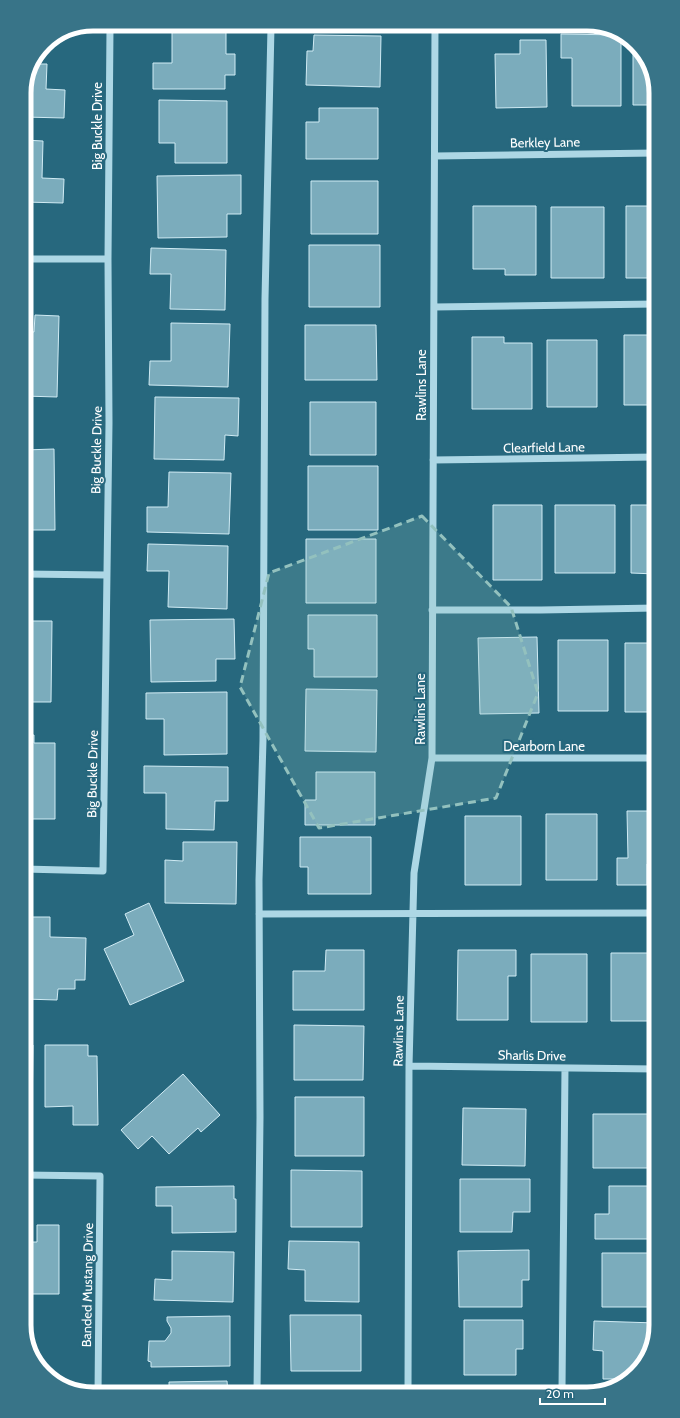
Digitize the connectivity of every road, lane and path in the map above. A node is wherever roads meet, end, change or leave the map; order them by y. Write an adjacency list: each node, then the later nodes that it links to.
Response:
1 (110, 31): 7 (street, Big Buckle Drive)
2 (271, 31): 21 (street)
3 (435, 31): 5 (street, Rawlins Lane)
4 (649, 153): 5 (street, Berkley Lane)
5 (434, 156): 9 (street, Rawlins Lane)
6 (31, 259): 7 (street)
7 (108, 259): 13 (street, Big Buckle Drive)
8 (649, 304): 9 (street)
9 (434, 307): 11 (street, Rawlins Lane)
10 (649, 457): 11 (street, Clearfield Lane)
11 (433, 460): 15 (street, Rawlins Lane)
12 (31, 574): 13 (street)
13 (106, 575): 18 (street, Big Buckle Drive)
14 (649, 608): 15 (street)
15 (432, 610): 16 (street, Rawlins Lane)
16 (432, 758): 17 (street, Dearborn Lane); 19 (street, Rawlins Lane)
17 (649, 758)
18 (31, 869)
19 (412, 913): 20 (street); 21 (street); 22 (street, Rawlins Lane)
20 (649, 913)
21 (259, 914): 27 (street)
22 (409, 1066): 23 (street, Sharlis Drive); 28 (street, Rawlins Lane)
23 (565, 1068): 24 (street, Sharlis Drive); 29 (street)
24 (649, 1069)
25 (31, 1175): 26 (street, Banded Mustang Drive)
26 (98, 1387)
27 (257, 1387)
28 (408, 1387)
29 (562, 1387)

